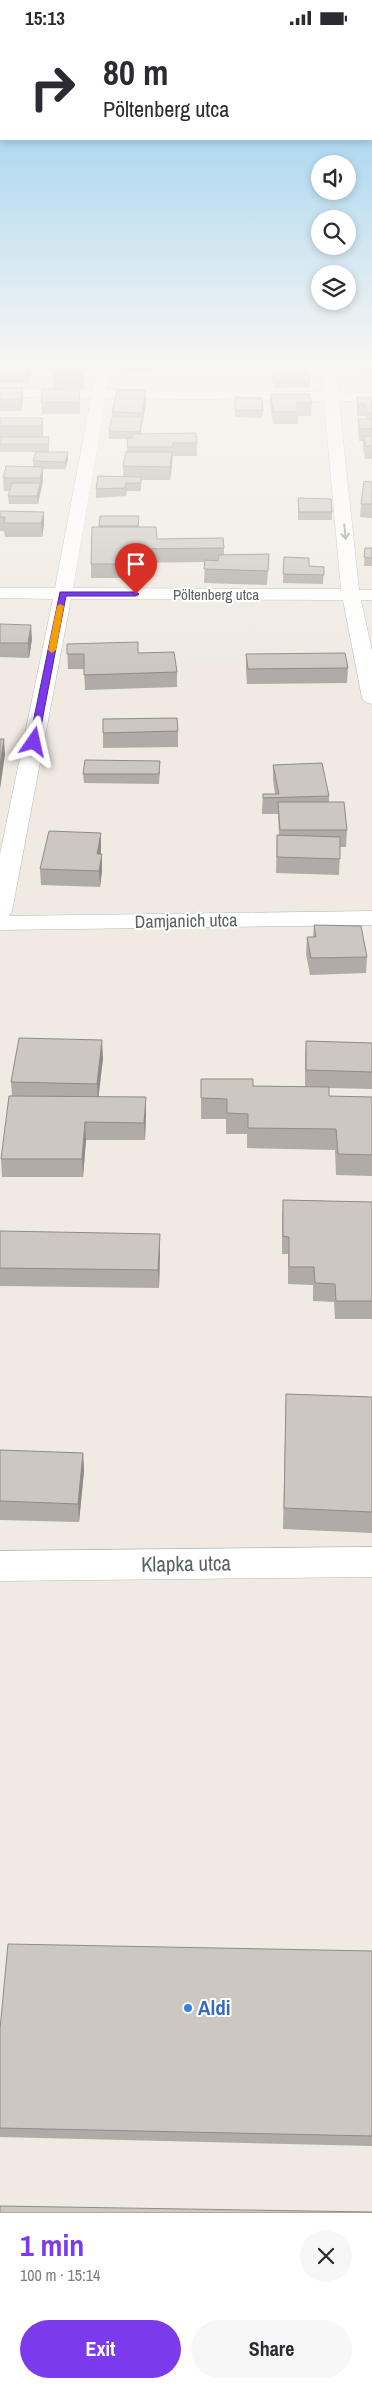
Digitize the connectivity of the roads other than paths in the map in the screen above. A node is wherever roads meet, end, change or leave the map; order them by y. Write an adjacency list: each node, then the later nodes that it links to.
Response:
1 (86, 464): 4 (street)
2 (338, 464): 5 (street, one-way to 5)
3 (0, 593): 4 (street, Pöltenberg utca)
4 (63, 594): 5 (street, Pöltenberg utca); 8 (street)
5 (351, 595): 6 (street, Pöltenberg utca); 7 (street)
6 (372, 595)
7 (372, 697)
8 (0, 911)
9 (372, 918): 10 (street, Damjanich utca)
10 (0, 923)
11 (372, 1562): 12 (street, Klapka utca)
12 (0, 1566)

